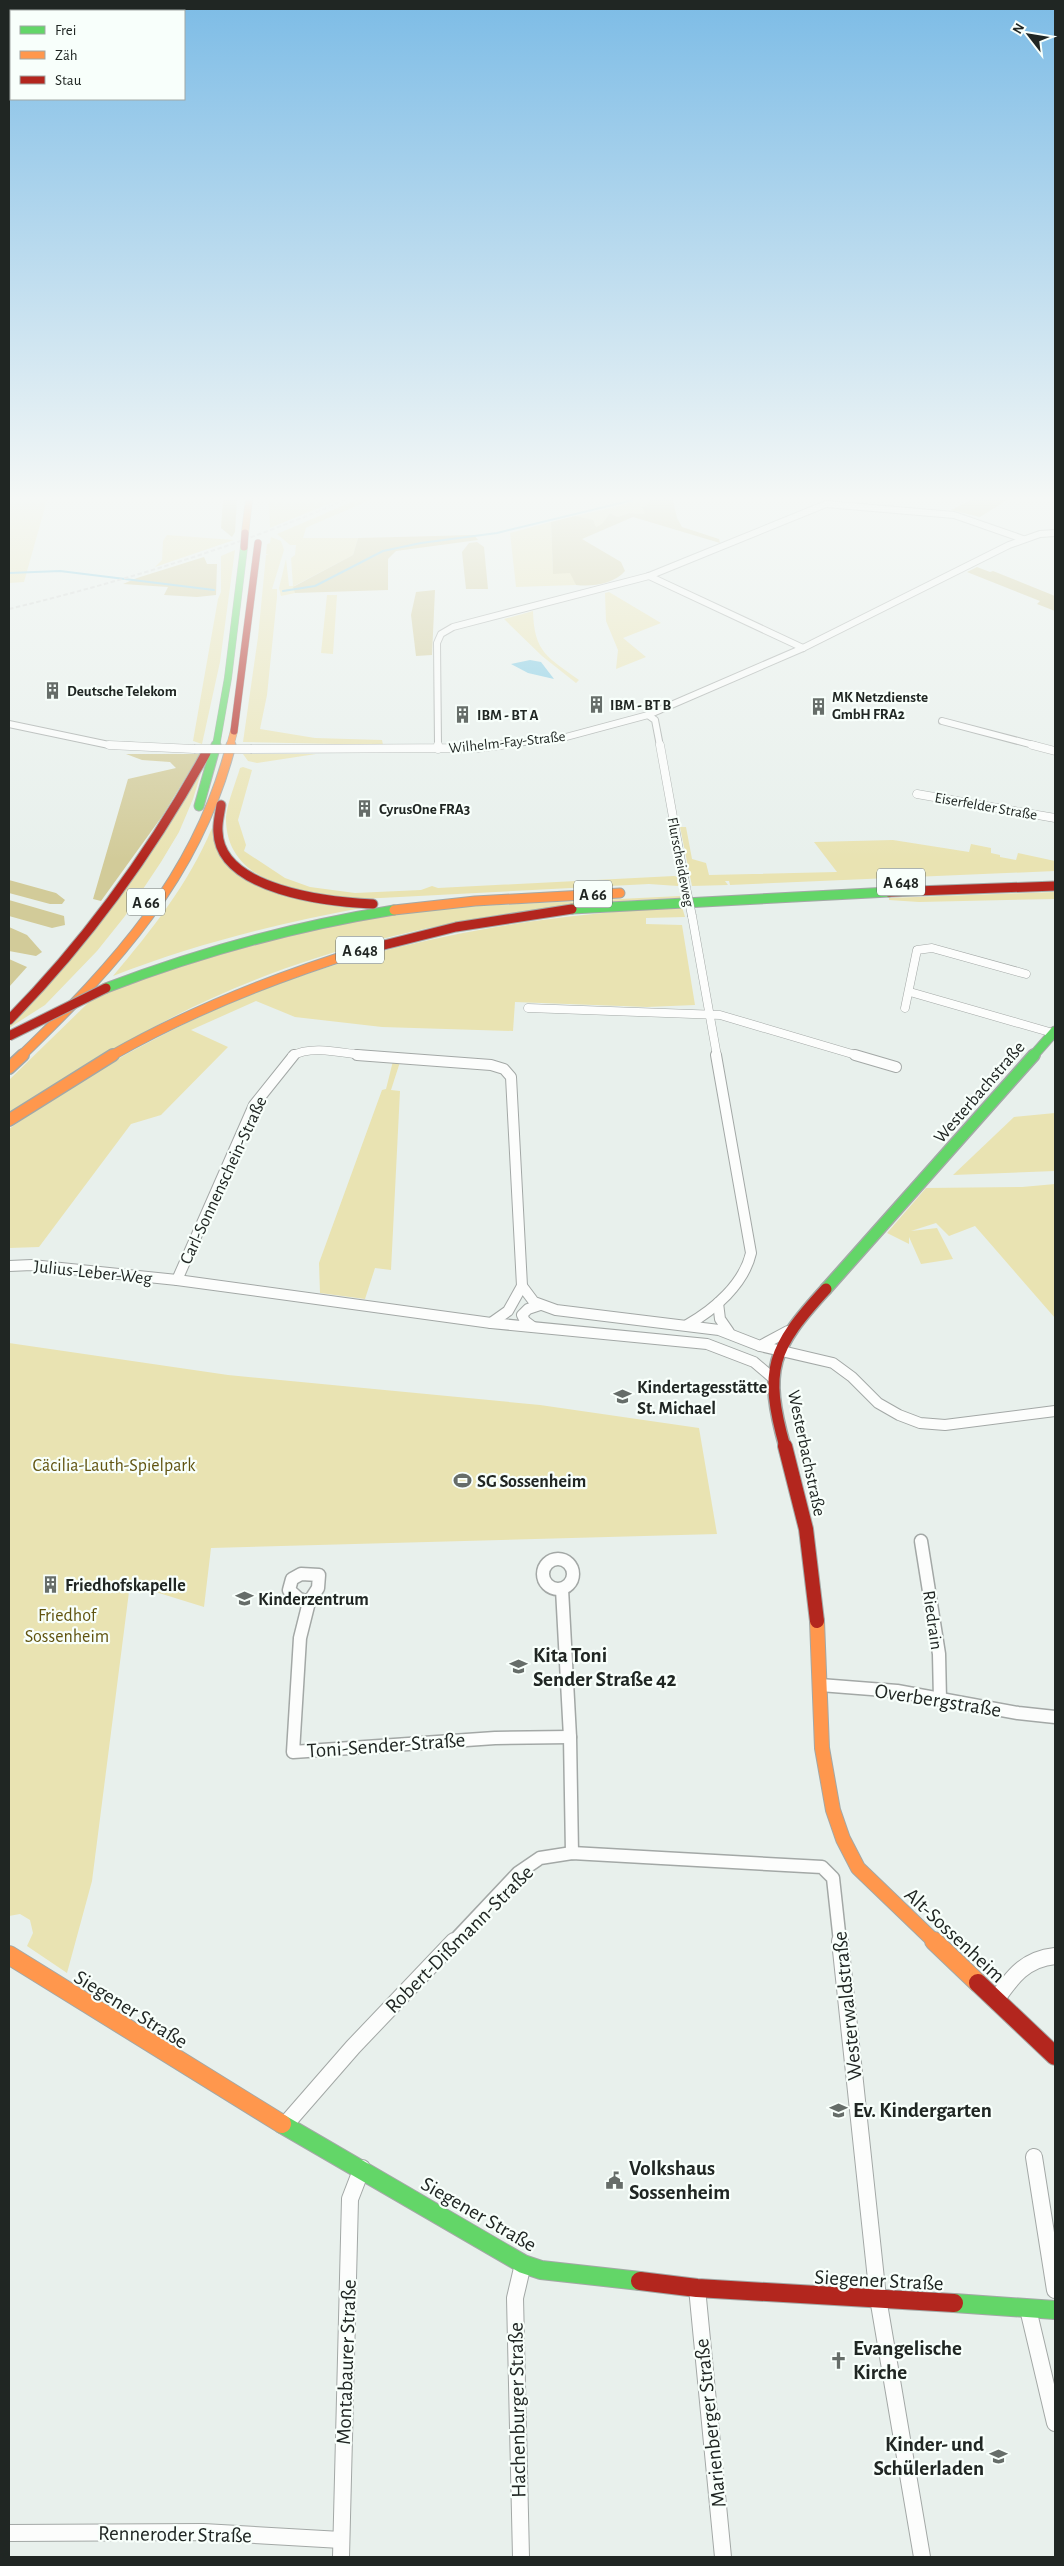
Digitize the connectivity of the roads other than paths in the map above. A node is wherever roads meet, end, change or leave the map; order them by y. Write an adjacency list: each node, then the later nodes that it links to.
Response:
1 (234, 620): 7 (main road, A 66, bridge)
2 (250, 620): 13 (main road, A 66)
3 (485, 620): 11 (street)
4 (743, 620): 6 (street)
5 (860, 620): 6 (street, Wilhelm-Fay-Straße)
6 (803, 648): 8 (street, Wilhelm-Fay-Straße)
7 (222, 715): 26 (main road); 29 (main road, A 66)
8 (648, 715): 11 (street, Wilhelm-Fay-Straße); 25 (street, Flurscheideweg, bridge)
9 (942, 720): 12 (street)
10 (9, 724): 11 (street, Wilhelm-Fay-Straße, bridge)
11 (438, 749)
12 (1055, 751)
13 (229, 757): 20 (main road, A 66); 31 (main road, A 66)
14 (917, 794): 15 (street, Eiserfelder Straße)
15 (1055, 818)
16 (1055, 876): 18 (main road, A 648)
17 (1055, 886): 32 (main road, A 648)
18 (673, 891)
19 (635, 893): 20 (main road, A 66)
20 (440, 903): 28 (main road, A 66, bridge)
21 (1026, 974): 22 (street)
22 (910, 992): 24 (street); 27 (street)
23 (528, 1008): 25 (street)
24 (906, 1008)
25 (707, 1014): 30 (street); 36 (street, Flurscheideweg)
26 (9, 1020)
27 (1054, 1032): 41 (main road, Westerbachstraße)
28 (9, 1036)
29 (9, 1052)
30 (896, 1066)
31 (9, 1068)
32 (9, 1120)
33 (9, 1266): 34 (street, Julius-Leber-Weg)
34 (177, 1280): 35 (street, Carl-Sonnenschein-Straße); 38 (street, Carl-Sonnenschein-Straße)
35 (522, 1286): 37 (street); 38 (street)
36 (718, 1303): 39 (street, Flurscheideweg); 42 (street)
37 (540, 1305): 39 (street); 40 (street)
38 (491, 1323): 40 (street, Carl-Sonnenschein-Straße)
39 (685, 1326): 42 (street)
40 (533, 1327): 45 (street, Carl-Sonnenschein-Straße)
41 (788, 1331): 43 (street); 44 (main road, Westerbachstraße)
42 (729, 1332): 43 (street)
43 (760, 1346): 44 (street)
44 (778, 1356): 45 (street, Carl-Sonnenschein-Straße); 46 (main road, Westerbachstraße); 47 (street, Carl-Sonnenschein-Straße)
45 (754, 1362): 46 (street, Carl-Sonnenschein-Straße)
46 (774, 1379): 51 (main road, Westerbachstraße)
47 (1055, 1411)
48 (922, 1541): 52 (street, Riedrain)
49 (562, 1589): 54 (street)
50 (309, 1602): 54 (street, Toni-Sender-Straße)
51 (820, 1685): 52 (street, Overbergstraße); 55 (main road, Westerbachstraße)
52 (940, 1700): 53 (street, Overbergstraße)
53 (1055, 1717)
54 (570, 1737): 56 (street)
55 (837, 1834): 60 (main road, Alt-Sossenheim)
56 (572, 1853): 57 (street, Robert-Dißmann-Straße); 62 (street, Robert-Dißmann-Straße)
57 (828, 1871): 68 (street, Westerwaldstraße)
58 (9, 1955): 62 (main road, Siegener Straße)
59 (1055, 1956): 60 (street)
60 (996, 2000): 61 (main road, Alt-Sossenheim)
61 (1055, 2056)
62 (285, 2125): 64 (main road, Siegener Straße)
63 (1034, 2158): 67 (street)
64 (362, 2168): 65 (main road, Siegener Straße); 73 (street, Montabaurer Straße)
65 (523, 2264): 66 (main road, Siegener Straße); 75 (street, Hachenburger Straße)
66 (697, 2288): 68 (main road, Siegener Straße); 76 (street, Marienberger Straße)
67 (1055, 2290)
68 (878, 2298): 69 (main road, Siegener Straße); 77 (street, Westerwaldstraße)
69 (1028, 2309): 70 (main road, Siegener Straße); 71 (street)
70 (1055, 2310)
71 (1055, 2423)
72 (9, 2533): 73 (street, Renneroder Straße)
73 (341, 2540): 74 (street, Montabaurer Straße)
74 (341, 2557)
75 (521, 2557)
76 (723, 2557)
77 (922, 2557)

